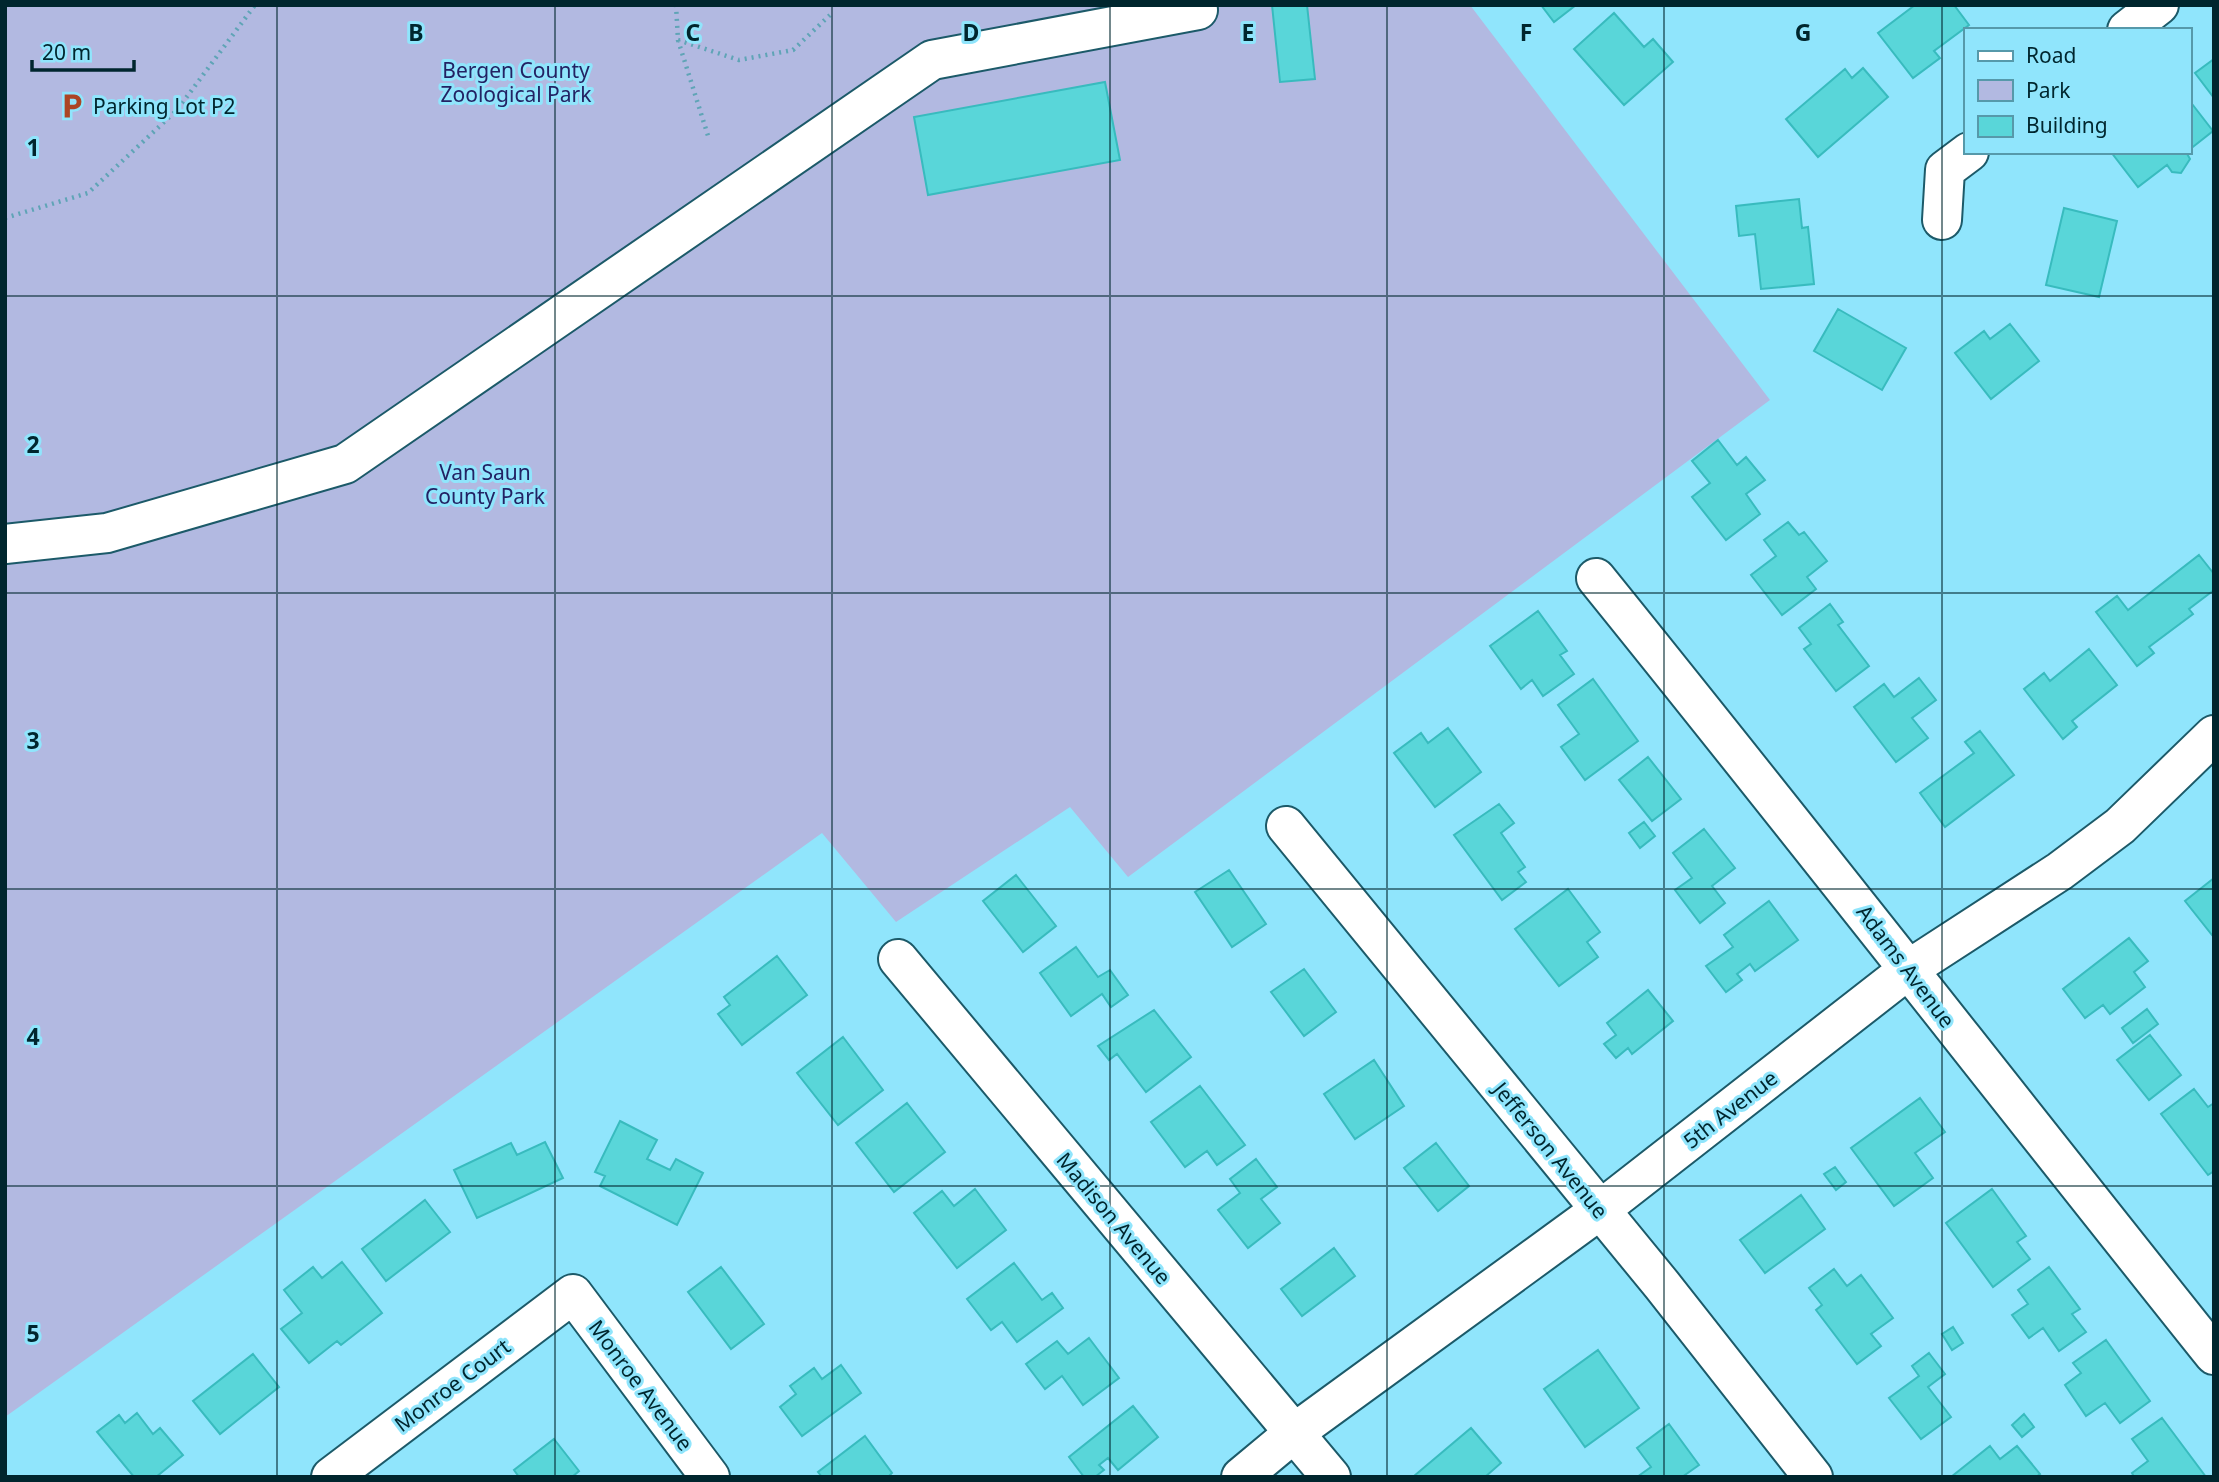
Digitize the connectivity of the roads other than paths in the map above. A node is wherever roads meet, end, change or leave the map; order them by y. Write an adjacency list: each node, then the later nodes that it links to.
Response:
1 (2159, 5): 3 (street)
2 (1198, 10): 6 (street)
3 (2130, 28)
4 (1966, 154): 5 (street)
5 (1942, 220)
6 (5, 544)
7 (1596, 578): 11 (street, Adams Avenue)
8 (2214, 735): 11 (street, 5th Avenue)
9 (1286, 826): 12 (street, Jefferson Avenue)
10 (898, 959): 15 (street, Madison Avenue)
11 (1909, 970): 12 (street, 5th Avenue); 14 (street, Adams Avenue)
12 (1600, 1210): 15 (street, 5th Avenue); 20 (street, Jefferson Avenue)
13 (573, 1294): 16 (street, Monroe Court); 17 (street, Monroe Avenue)
14 (2214, 1355)
15 (1294, 1433): 18 (street, 5th Avenue); 19 (street, Madison Avenue)
16 (331, 1477)
17 (710, 1477)
18 (1241, 1477)
19 (1331, 1477)
20 (1813, 1477)

